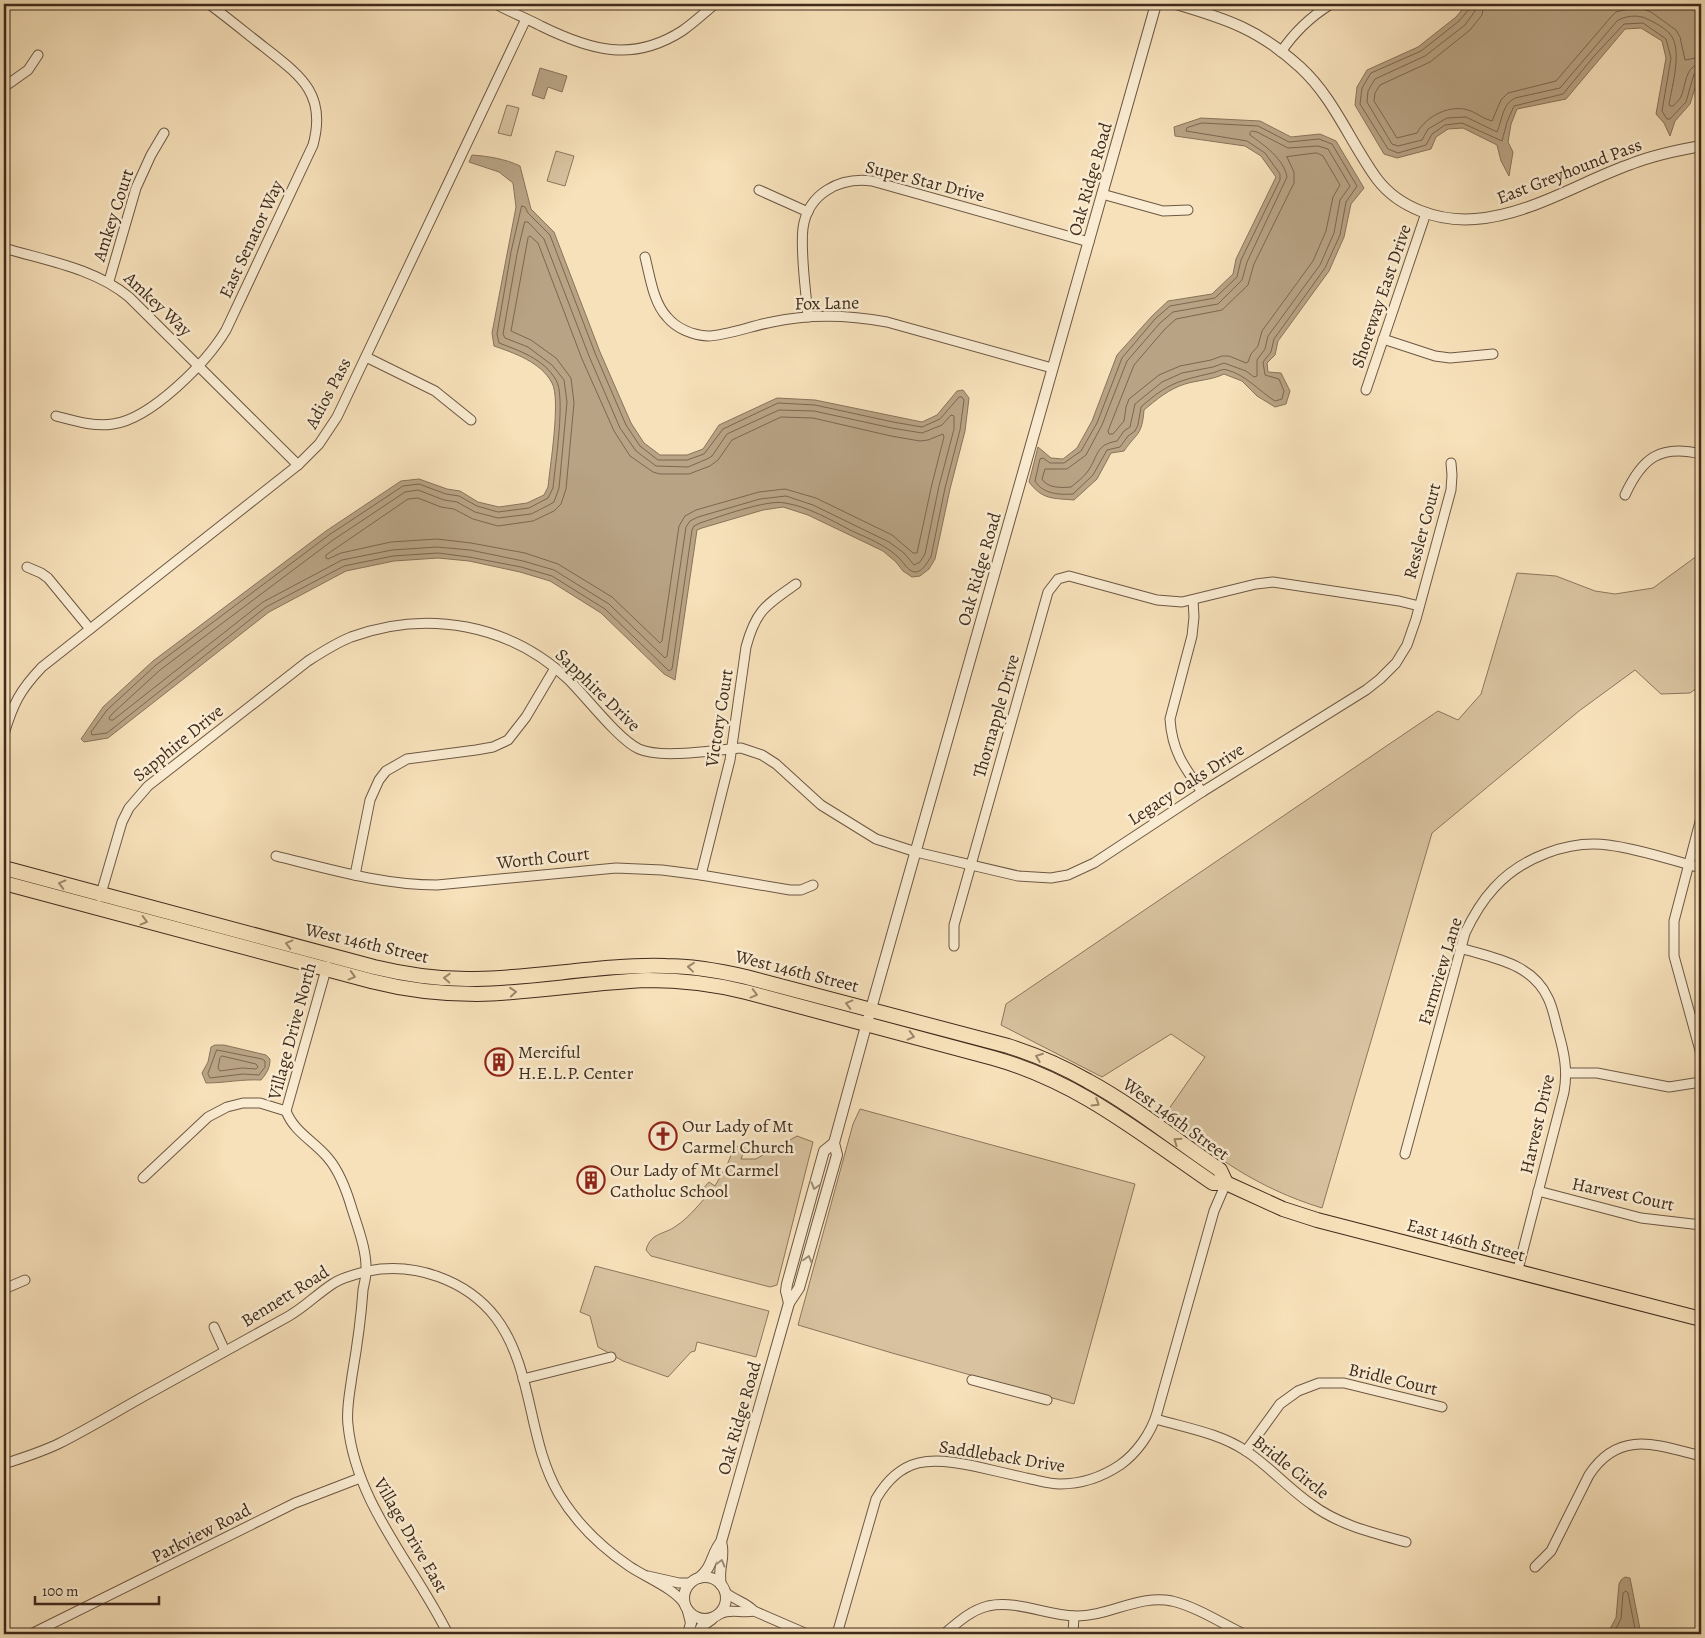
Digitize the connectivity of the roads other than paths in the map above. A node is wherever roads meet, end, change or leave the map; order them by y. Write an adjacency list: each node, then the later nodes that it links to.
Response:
1 (210, 4): 26 (street, East Senator Way)
2 (496, 4): 7 (street)
3 (715, 4): 7 (street)
4 (1156, 4): 14 (street, Oak Ridge Road)
5 (1176, 4): 8 (street, East Greyhound Pass)
6 (1331, 4): 8 (street)
7 (526, 18): 25 (street, Adios Pass)
8 (1281, 52): 17 (street, East Greyhound Pass)
9 (38, 56): 10 (street)
10 (4, 87)
11 (164, 134): 21 (street, Amkey Court)
12 (1701, 146): 17 (street, East Greyhound Pass)
13 (759, 190): 16 (street)
14 (1102, 194): 15 (street); 18 (street, Oak Ridge Road)
15 (1188, 210)
16 (808, 212): 18 (street, Super Star Drive); 22 (street, Super Star Drive)
17 (1426, 213): 23 (street, Shoreway East Drive)
18 (1089, 242): 27 (street, Oak Ridge Road)
19 (4, 248): 21 (street, Amkey Way)
20 (645, 256): 22 (street, Fox Lane)
21 (109, 282): 26 (street, Amkey Way)
22 (808, 317): 27 (street, Fox Lane)
23 (1383, 339): 24 (street); 28 (street, Shoreway East Drive)
24 (1493, 354)
25 (366, 357): 30 (street); 33 (street, Adios Pass)
26 (199, 366): 29 (street, East Senator Way); 33 (street, Amkey Way)
27 (1052, 368): 45 (street, Oak Ridge Road)
28 (1366, 390)
29 (56, 416)
30 (471, 420)
31 (1701, 454): 34 (street)
32 (1451, 462): 38 (street, Ressler Court)
33 (298, 466): 39 (street, Adios Pass)
34 (1625, 495)
35 (27, 567): 39 (street)
36 (796, 584): 42 (street, Victory Court)
37 (1193, 600): 38 (street); 43 (street); 48 (street, Thornapple Drive)
38 (1418, 606): 43 (street, Legacy Oaks Drive)
39 (90, 629): 41 (street, Adios Pass)
40 (555, 668): 42 (street, Sapphire Drive); 51 (street); 55 (street, Sapphire Drive)
41 (4, 734)
42 (732, 749): 45 (street, Sapphire Drive); 52 (street, Victory Court)
43 (1202, 792): 48 (street, Legacy Oaks Drive)
44 (1701, 818): 47 (street)
45 (916, 852): 48 (street, Legacy Oaks Drive); 61 (street, Oak Ridge Road)
46 (276, 856): 51 (street, Worth Court)
47 (1688, 864): 50 (street, Farmview Lane); 58 (street, Farmview Lane); 63 (street)
48 (971, 865): 57 (street, Thornapple Drive)
49 (4, 868): 55 (main road, West 146th Street, one-way to 49)
50 (1701, 868)
51 (355, 875): 52 (street, Worth Court)
52 (701, 875): 54 (street, Worth Court)
53 (4, 883): 56 (main road, West 146th Street)
54 (814, 885)
55 (101, 894): 56 (street, Sapphire Drive); 59 (main road, West 146th Street, one-way to 55)
56 (97, 908): 60 (main road, West 146th Street, one-way to 60)
57 (954, 946)
58 (1460, 948): 64 (street, Harvest Drive); 67 (street, Farmview Lane)
59 (330, 955): 60 (street, Village Drive North); 61 (main road, West 146th Street, one-way to 59)
60 (326, 969): 62 (main road, West 146th Street, one-way to 62); 66 (street, Village Drive North)
61 (871, 1010): 62 (street, Oak Ridge Road); 69 (main road, West 146th Street, one-way to 61)
62 (867, 1024): 69 (main road, West 146th Street, one-way to 69); 89 (street, Oak Ridge Road)
63 (1701, 1054)
64 (1567, 1073): 65 (street); 70 (street, Harvest Drive)
65 (1701, 1082)
66 (286, 1111): 68 (street); 72 (street, Village Drive North)
67 (1405, 1154)
68 (143, 1178)
69 (1226, 1183): 73 (main road, East 146th Street); 84 (street, Saddleback Drive)
70 (1538, 1191): 71 (street, Harvest Court); 73 (street, Harvest Drive)
71 (1701, 1225)
72 (366, 1272): 78 (street, Bennett Road); 80 (street, Bennett Road); 88 (street, Village Drive East)
73 (1517, 1272): 76 (main road, East 146th Street)
74 (24, 1280): 75 (street)
75 (4, 1289)
76 (1701, 1319)
77 (214, 1327): 78 (street)
78 (225, 1351): 87 (street, Bennett Road)
79 (611, 1357): 80 (street)
80 (523, 1379): 92 (street, Bennett Road)
81 (972, 1380): 82 (street)
82 (1047, 1400)
83 (1442, 1407): 85 (street, Bridle Court)
84 (1156, 1418): 85 (street, Bridle Circle); 104 (street, Saddleback Drive)
85 (1246, 1451): 90 (street, Bridle Circle)
86 (1701, 1456): 91 (street)
87 (4, 1464)
88 (360, 1478): 99 (street, Parkview Road); 100 (street, Village Drive East)
89 (721, 1542): 93 (street, Oak Ridge Road); 94 (street, Oak Ridge Road, one-way to 89)
90 (1406, 1542)
91 (1535, 1567)
92 (648, 1576): 93 (street, Bennett Road); 95 (street, Bennett Road)
93 (695, 1580): 94 (street); 95 (street)
94 (723, 1589): 96 (street); 97 (street)
95 (686, 1608): 97 (street); 101 (street)
96 (754, 1611): 97 (street); 103 (street)
97 (716, 1616): 102 (street)
98 (1074, 1616): 105 (street); 106 (street); 107 (street)
99 (31, 1634)
100 (448, 1634)
101 (688, 1634)
102 (698, 1634)
103 (807, 1634)
104 (837, 1634)
105 (944, 1634)
106 (1073, 1634)
107 (1244, 1634)

